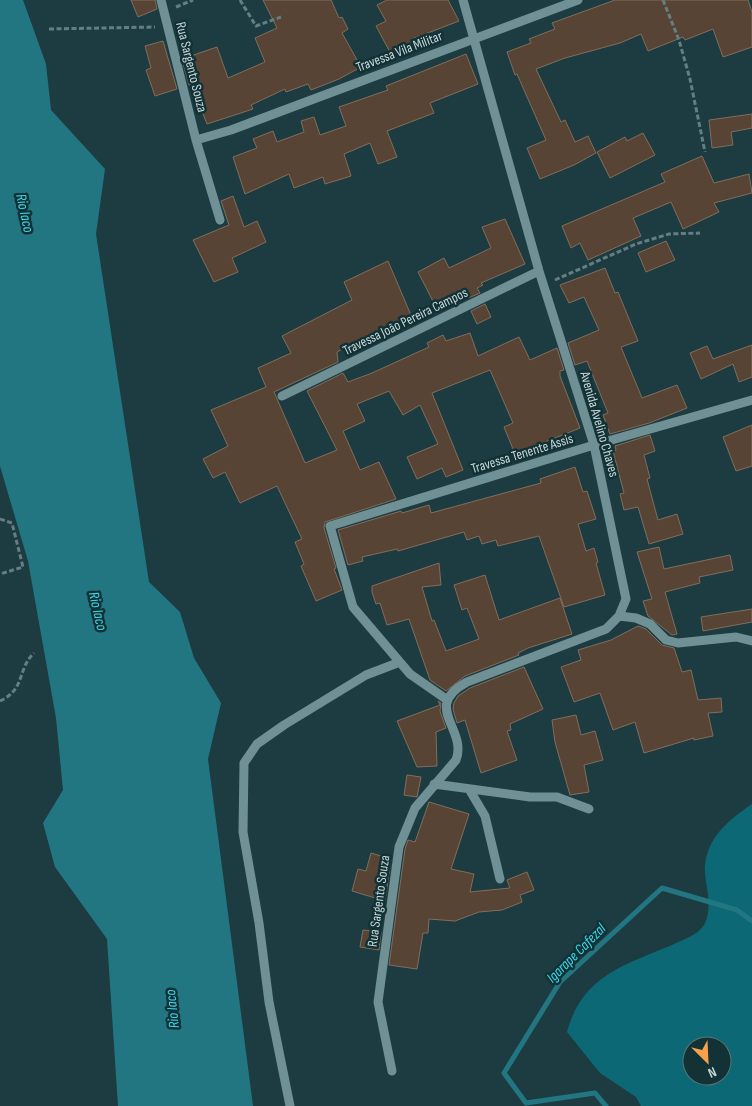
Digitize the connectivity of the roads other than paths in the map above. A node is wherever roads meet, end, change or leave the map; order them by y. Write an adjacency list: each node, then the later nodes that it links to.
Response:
1 (161, 0): 5 (street, Rua Sargento Souza)
2 (463, 0): 4 (street, Avenida Avelino Chaves)
3 (578, 0): 4 (street, Travessa Vila Militar)
4 (476, 38): 5 (street, Travessa Vila Militar); 7 (street, Avenida Avelino Chaves)
5 (196, 140): 6 (street, Rua Sargento Souza)
6 (220, 220)
7 (539, 271): 8 (street, Travessa João Pereira Campos); 10 (street, Avenida Avelino Chaves)
8 (282, 396)
9 (752, 400): 10 (street, Travessa Tenente Assis)
10 (594, 445): 11 (street, Avenida Avelino Chaves); 13 (street, Travessa Tenente Assis)
11 (618, 616): 12 (street); 14 (street)
12 (752, 641)
13 (400, 662): 14 (street); 20 (street)
14 (446, 699): 15 (street, Rua Sargento Souza)
15 (434, 784): 16 (street); 19 (street, Rua Sargento Souza)
16 (469, 789): 17 (street); 18 (street)
17 (589, 809)
18 (500, 879)
19 (392, 1071)
20 (290, 1106)

